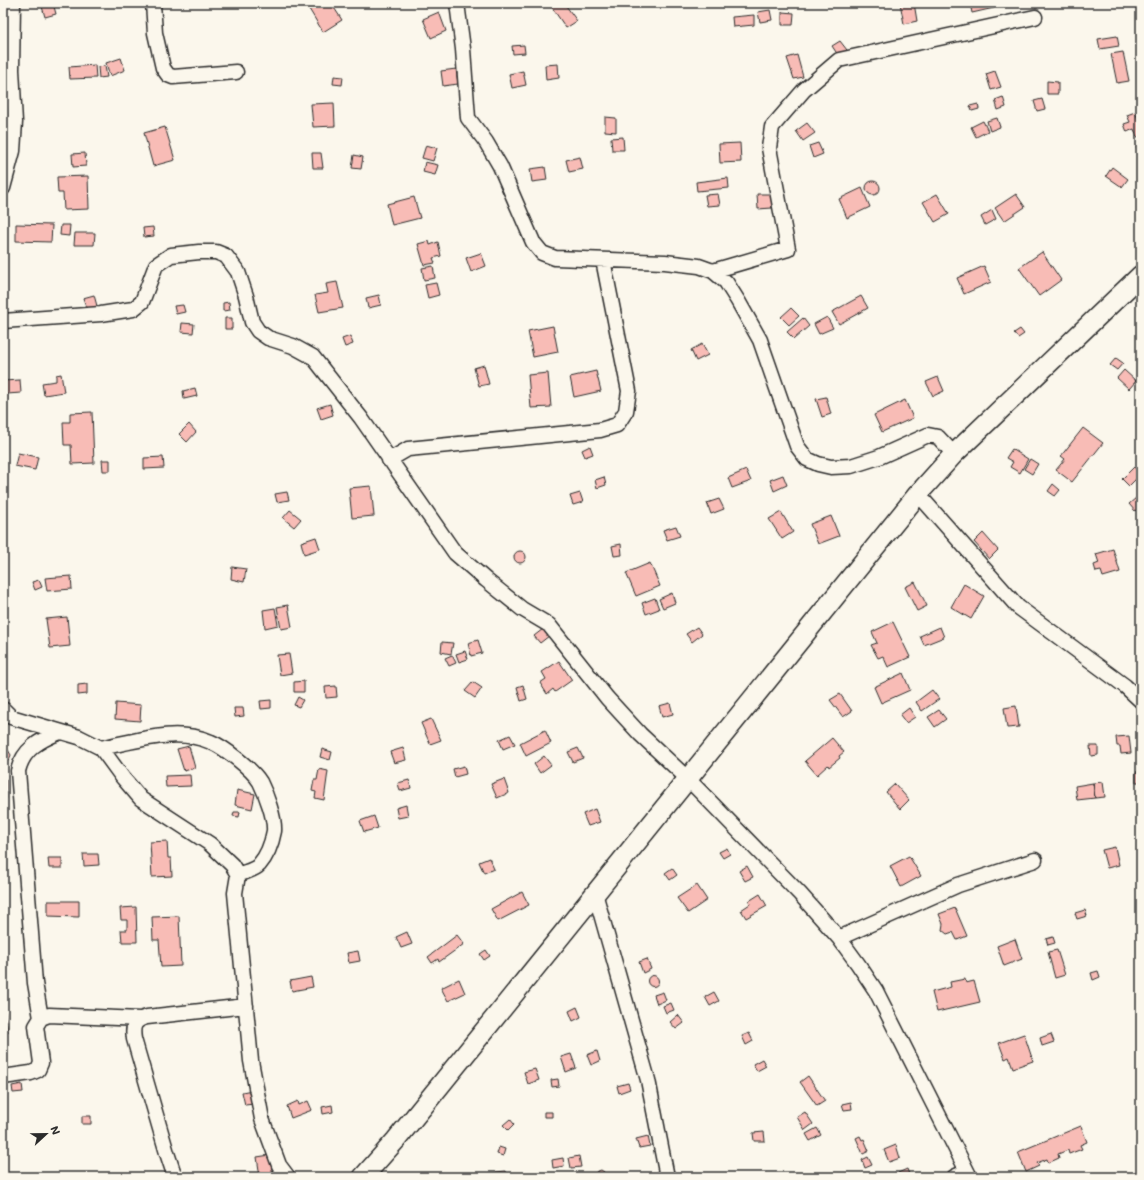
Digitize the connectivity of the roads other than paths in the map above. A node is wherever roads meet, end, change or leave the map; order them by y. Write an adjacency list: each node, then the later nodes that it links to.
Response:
1 (13, 3): 6 (street)
2 (153, 3): 5 (street)
3 (457, 3): 8 (street)
4 (1035, 17): 9 (street)
5 (236, 72)
6 (5, 174): 7 (street)
7 (3, 188)
8 (603, 260): 9 (street); 13 (street)
9 (713, 270): 12 (street)
10 (1141, 275): 12 (street)
11 (3, 322): 13 (street)
12 (954, 454): 14 (street)
13 (389, 460): 19 (street)
14 (918, 494): 15 (street); 19 (street)
15 (1141, 701)
16 (3, 709): 17 (street)
17 (60, 732): 18 (street); 25 (street)
18 (101, 748): 21 (street); 21 (street)
19 (688, 779): 22 (street); 23 (street)
20 (1035, 860): 23 (street)
21 (238, 875): 24 (street)
22 (595, 893): 31 (street); 32 (street)
23 (839, 938): 28 (street)
24 (246, 1006): 26 (street); 30 (street)
25 (41, 1018): 26 (street); 27 (street)
26 (140, 1019): 29 (street)
27 (3, 1077)
28 (968, 1174): 33 (street)
29 (175, 1177)
30 (288, 1177)
31 (363, 1177)
32 (667, 1177)
33 (954, 1177)

